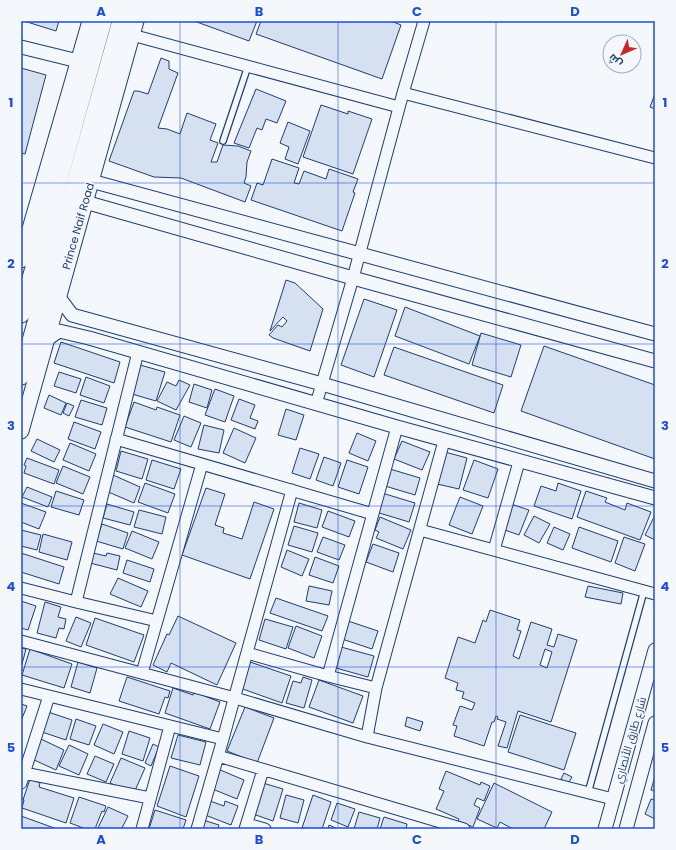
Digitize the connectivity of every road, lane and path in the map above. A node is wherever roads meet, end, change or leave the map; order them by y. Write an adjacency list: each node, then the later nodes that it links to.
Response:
1 (99, 21): 5 (main road); 19 (main road)
2 (424, 21): 7 (street)
3 (127, 26): 6 (street); 11 (main road, Prince Naif Road); 24 (main road, Prince Naif Road)
4 (21, 47): 5 (street)
5 (78, 61): 16 (main road)
6 (248, 66): 8 (street); 9 (lane)
7 (403, 93): 8 (street); 10 (street)
8 (399, 107): 15 (street)
9 (223, 141)
10 (655, 158)
11 (92, 181): 12 (street); 13 (main road, Prince Naif Road)
12 (143, 194): 14 (street); 15 (street)
13 (85, 202): 14 (street); 18 (main road, Prince Naif Road)
14 (138, 217): 17 (street)
15 (359, 253): 17 (street); 20 (street)
16 (21, 260)
17 (353, 278): 23 (street); 25 (street)
18 (58, 296): 21 (main road, Prince Naif Road); 25 (street)
19 (21, 314)
20 (655, 334)
21 (46, 340): 22 (street); 28 (main road, Prince Naif Road)
22 (138, 352): 26 (street); 29 (street)
23 (655, 361)
24 (21, 376)
25 (322, 384): 26 (street); 33 (street)
26 (316, 404): 27 (street)
27 (397, 428): 30 (street); 36 (street)
28 (21, 431)
29 (116, 439): 32 (street); 41 (street)
30 (444, 441): 31 (street); 37 (street)
31 (519, 462): 35 (street); 38 (street)
32 (202, 464): 34 (street); 42 (street)
33 (655, 481)
34 (292, 490): 36 (street); 45 (street)
35 (655, 498)
36 (373, 514): 47 (street)
37 (420, 530): 38 (street); 48 (street)
38 (494, 550): 40 (street)
39 (21, 588): 41 (street)
40 (650, 592): 59 (lane)
41 (76, 602): 42 (street)
42 (157, 621): 46 (street)
43 (21, 641): 46 (street)
44 (655, 650): 61 (street, شارع طارق الأنصاري)
45 (247, 653): 47 (street); 51 (street)
46 (142, 673): 51 (street)
47 (328, 676): 48 (street)
48 (376, 688): 54 (street)
49 (21, 689): 50 (street)
50 (49, 696): 53 (street); 58 (street)
51 (235, 698): 54 (street); 55 (street)
52 (655, 723): 68 (street)
53 (170, 726): 55 (street); 60 (street)
54 (367, 737): 59 (street)
55 (224, 739): 56 (street)
56 (218, 756): 57 (street); 64 (street)
57 (263, 770): 62 (street); 66 (street)
58 (23, 778): 60 (street)
59 (588, 793): 61 (street)
60 (150, 798): 63 (street)
61 (614, 799): 67 (street, شارع طارق الأنصاري)
62 (246, 826): 65 (street)
63 (142, 829)
64 (197, 829)
65 (265, 829)
66 (464, 829)
67 (605, 829)
68 (626, 829)

